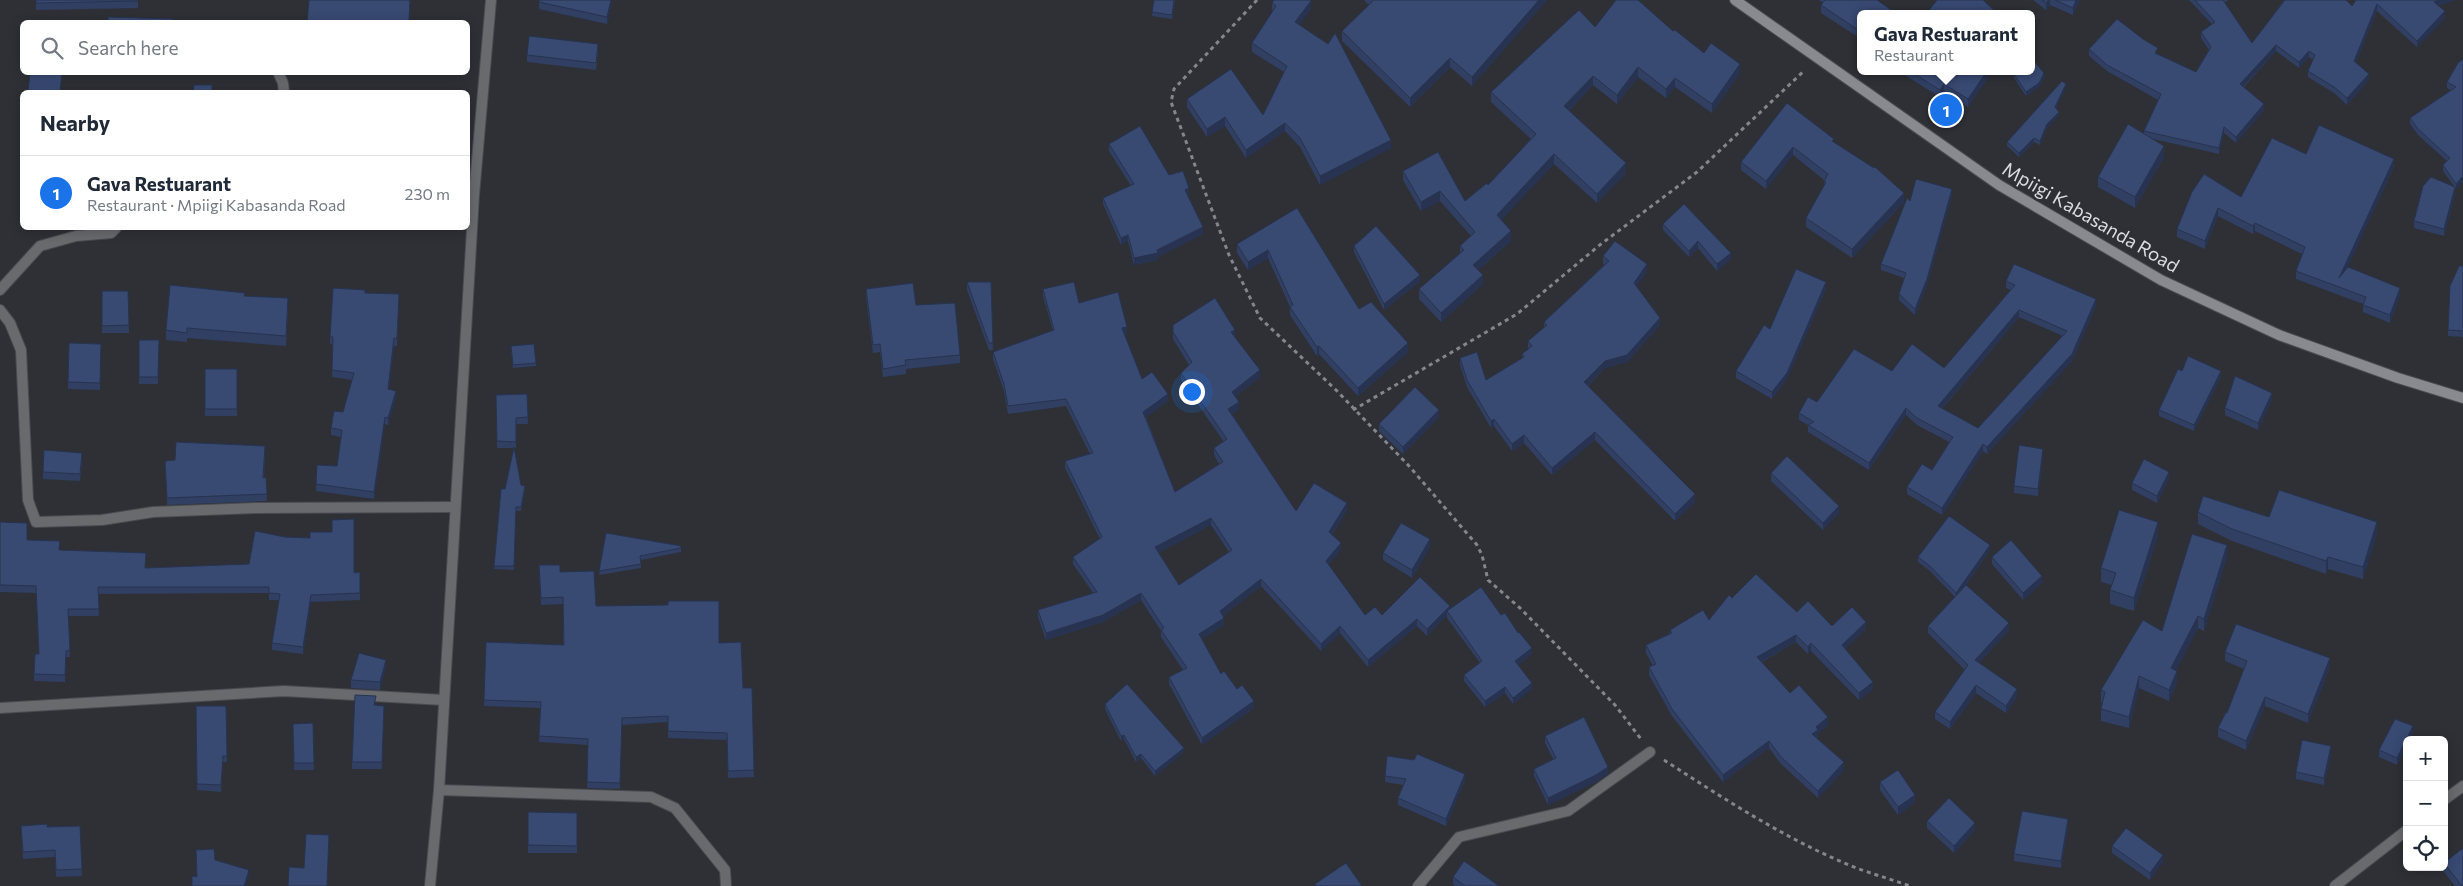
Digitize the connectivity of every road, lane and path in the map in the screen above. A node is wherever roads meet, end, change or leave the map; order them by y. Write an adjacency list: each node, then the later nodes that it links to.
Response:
1 (491, 0): 7 (street)
2 (1257, 0): 14 (path)
3 (1735, 0): 4 (main road, Mpiigi Kabasanda Road)
4 (1818, 57): 13 (main road, Mpiigi Kabasanda Road); 14 (path)
5 (279, 75): 6 (street)
6 (284, 90)
7 (471, 195): 8 (street)
8 (470, 213)
9 (114, 230): 11 (street)
10 (469, 230): 15 (street)
11 (0, 290)
12 (0, 310): 15 (street)
13 (2463, 398)
14 (1353, 410): 18 (path)
15 (454, 507): 16 (street)
16 (444, 700): 17 (street); 20 (street)
17 (0, 708)
18 (1650, 752): 26 (street); 27 (path)
19 (2463, 786): 21 (street)
20 (439, 790): 24 (street); 25 (street)
21 (2448, 797)
22 (2403, 833): 23 (street)
23 (2339, 885)
24 (430, 886)
25 (726, 886)
26 (1418, 886)
27 (1910, 886)

